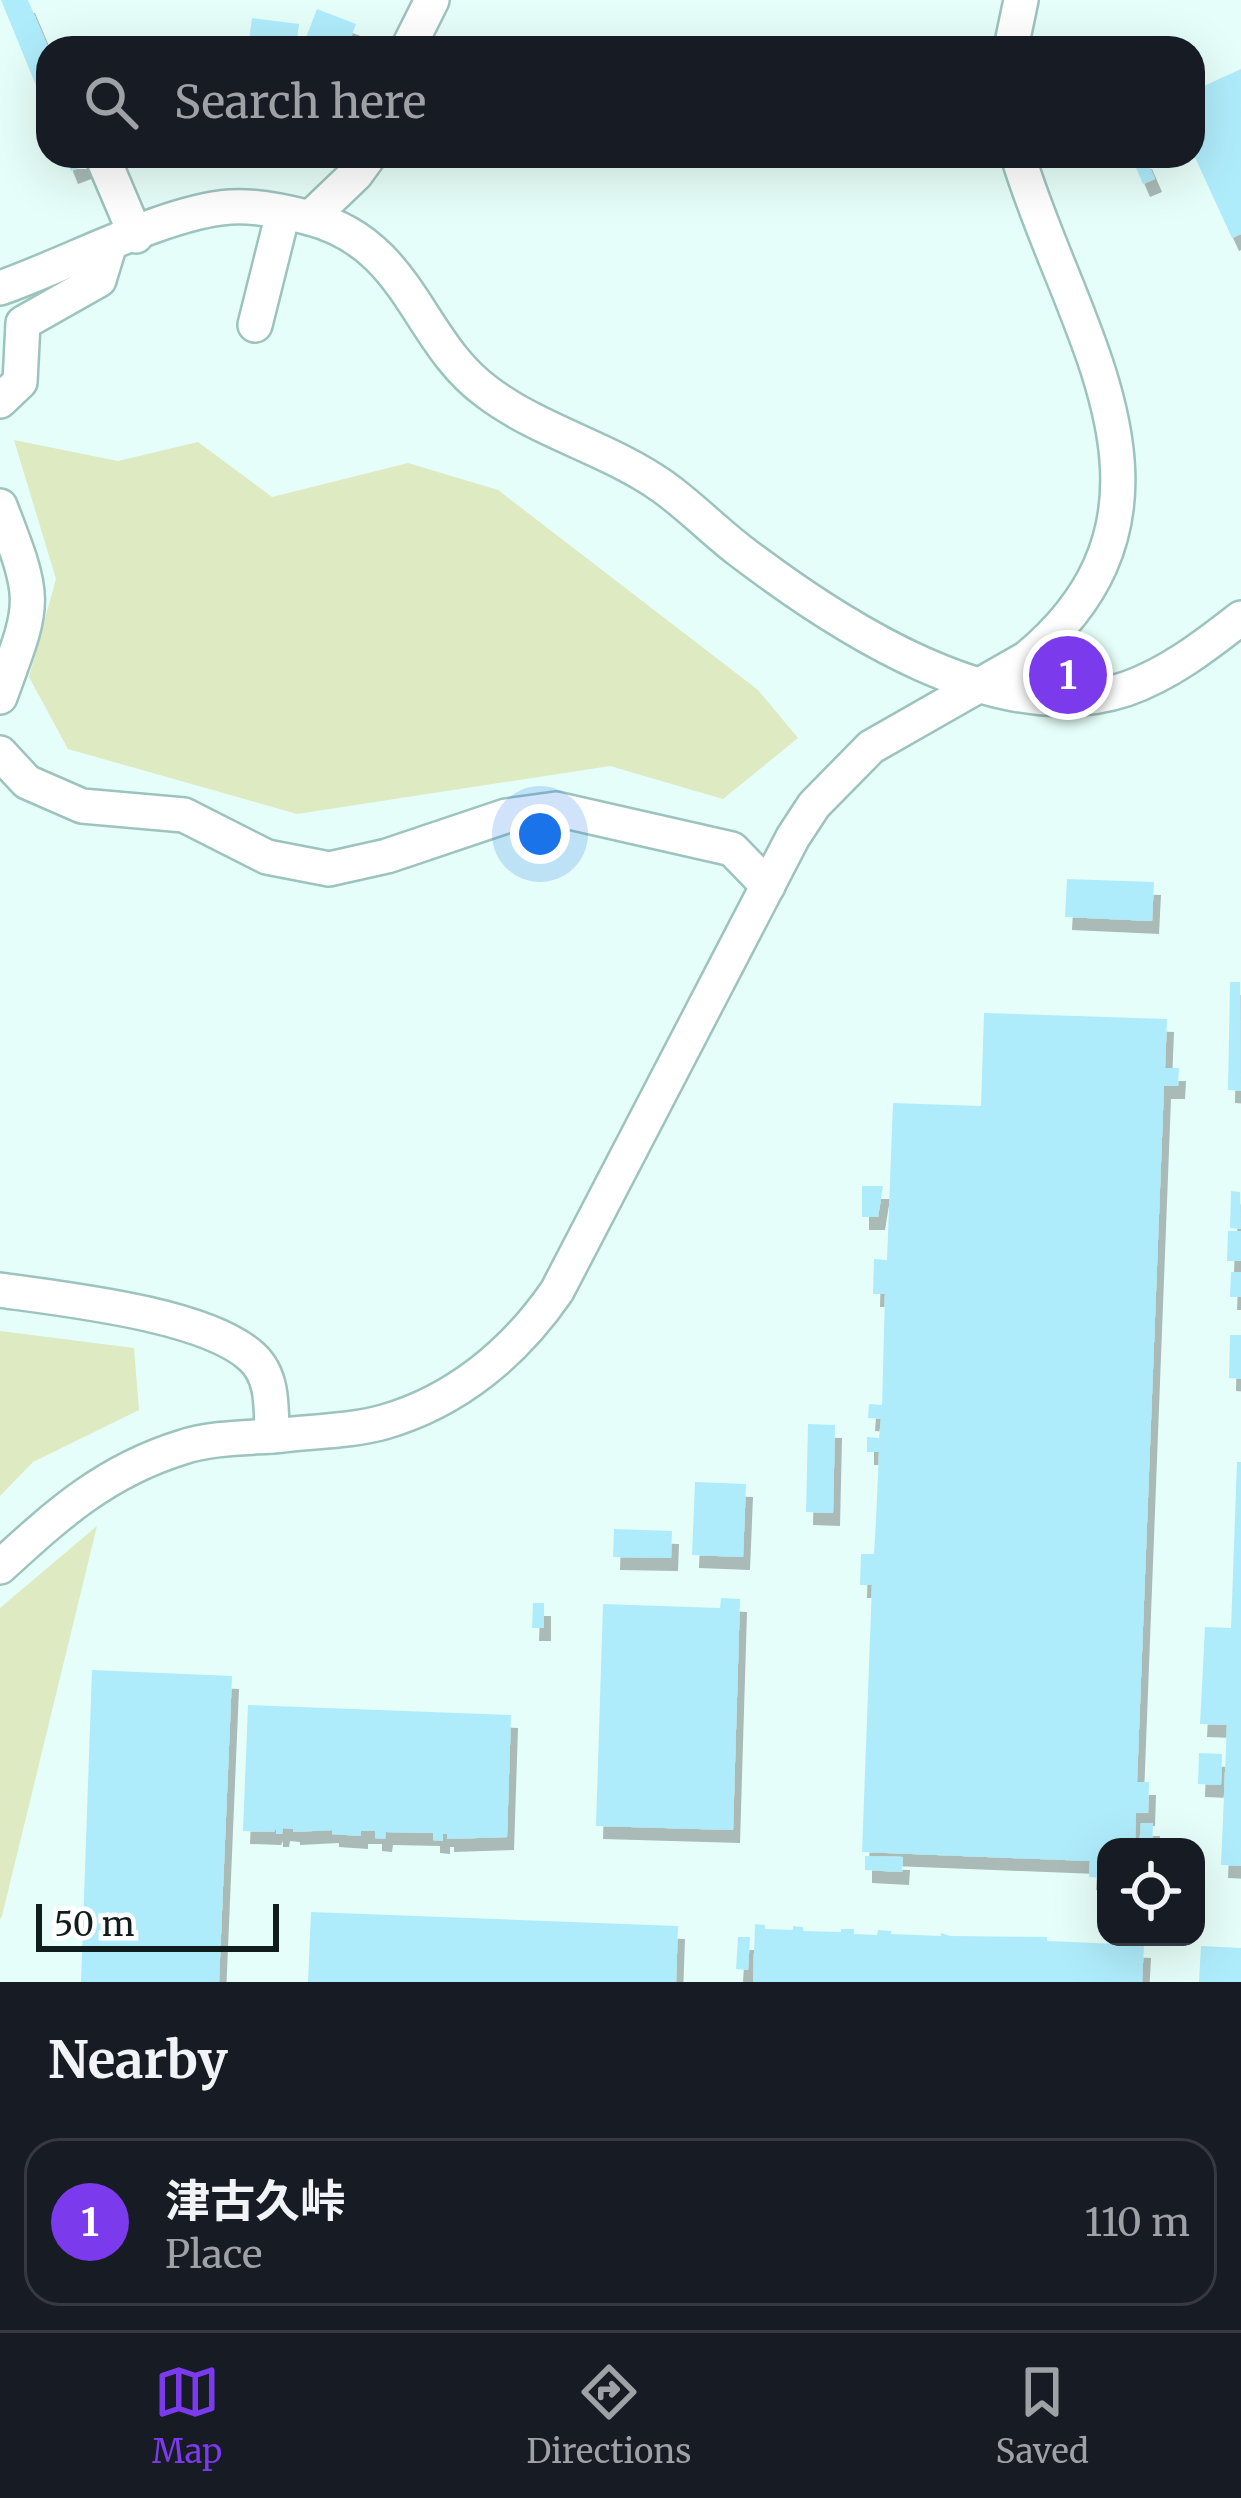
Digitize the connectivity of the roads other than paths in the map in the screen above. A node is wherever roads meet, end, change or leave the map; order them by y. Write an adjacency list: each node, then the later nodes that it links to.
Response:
1 (432, 0): 3 (street)
2 (1022, 0): 4 (street)
3 (414, 36)
4 (1014, 36)
5 (105, 168): 9 (street)
6 (360, 168): 8 (street)
7 (1023, 168): 15 (street)
8 (296, 216): 9 (street); 11 (street); 15 (street)
9 (123, 241): 10 (street); 12 (street)
10 (0, 288)
11 (255, 325)
12 (0, 400)
13 (0, 506): 16 (street)
14 (1241, 618): 15 (street)
15 (978, 686): 18 (street)
16 (0, 698)
17 (0, 753): 18 (street)
18 (768, 886): 20 (street)
19 (0, 1290): 20 (street)
20 (272, 1436): 21 (street)
21 (0, 1568)

